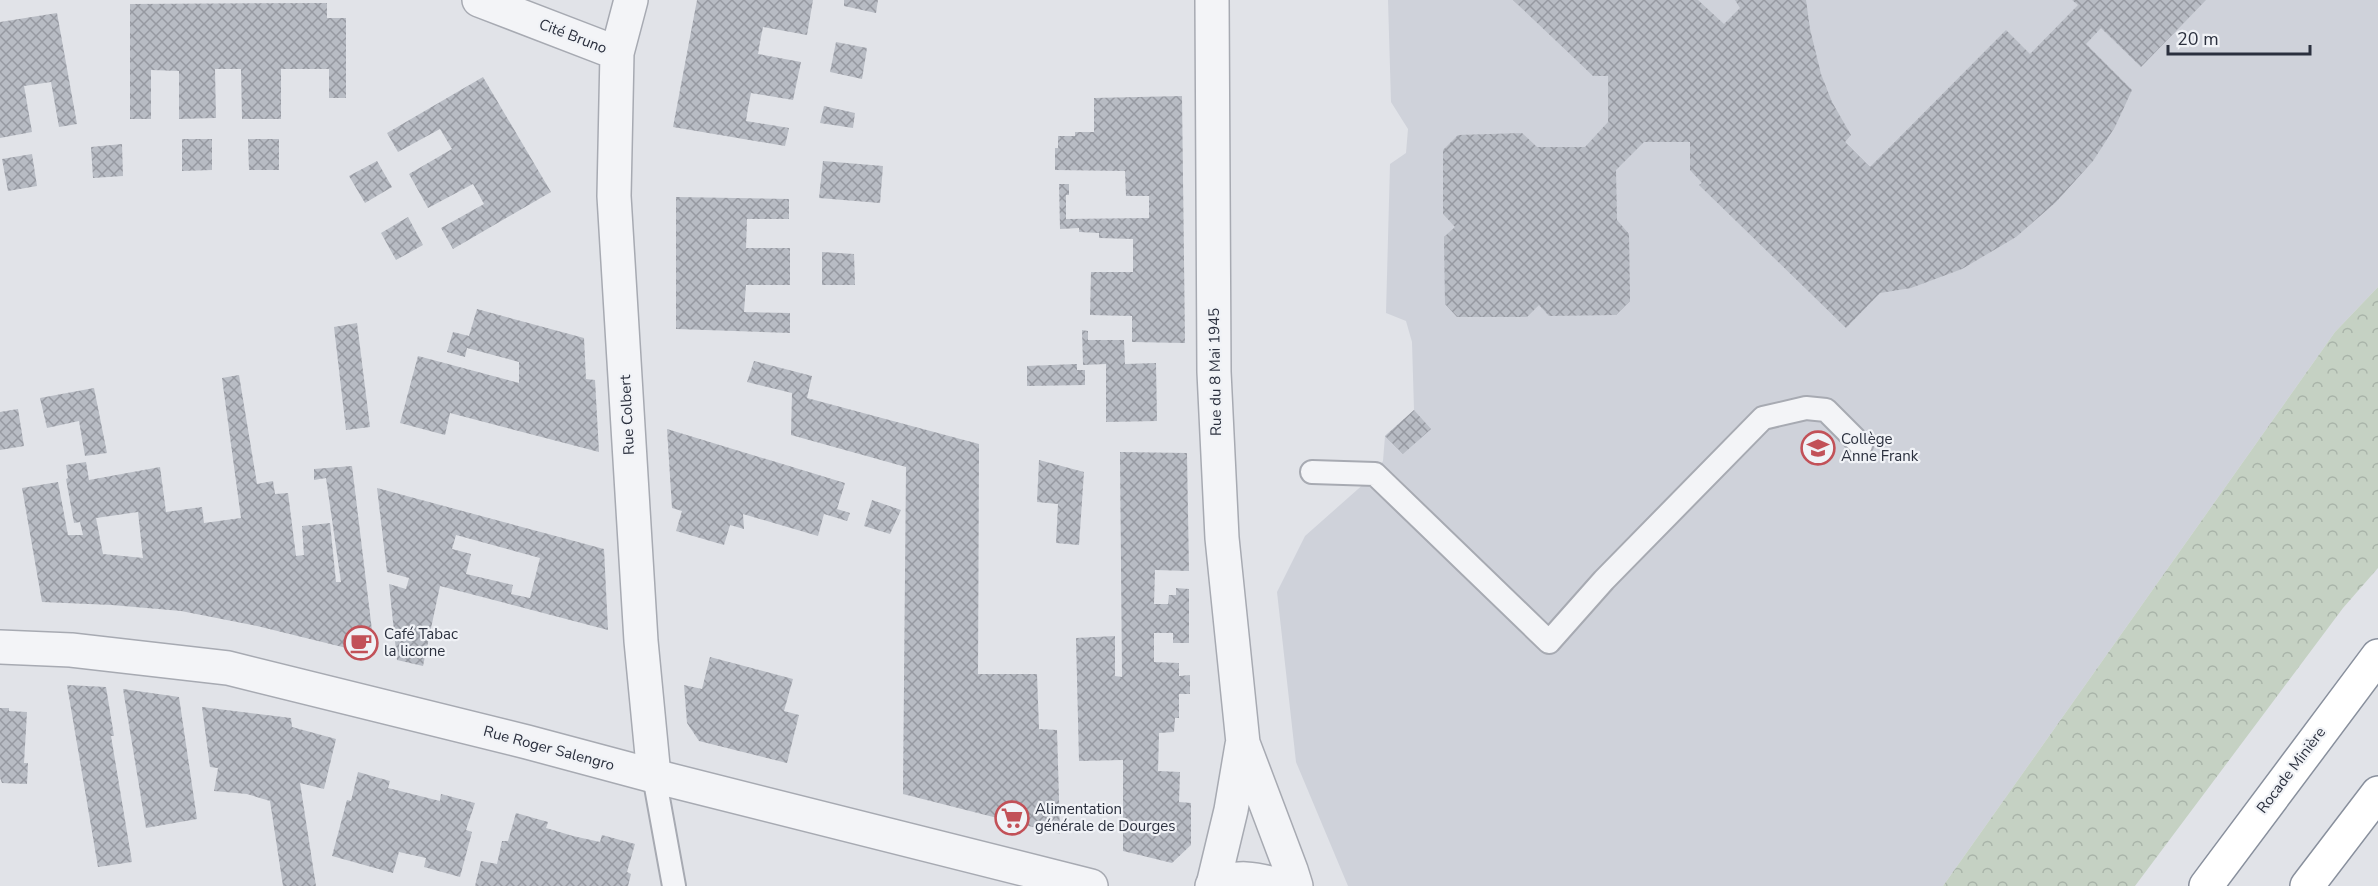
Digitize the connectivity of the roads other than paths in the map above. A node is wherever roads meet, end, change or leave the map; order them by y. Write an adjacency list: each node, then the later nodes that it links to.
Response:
1 (479, 0): 4 (street, Cité Bruno)
2 (631, 0): 4 (street, Cité Bruno)
3 (1212, 0): 9 (street, Rue du 8 Mai 1945)
4 (616, 52): 10 (street, Rue Colbert)
5 (1861, 446): 6 (lane)
6 (1312, 472)
7 (0, 647): 10 (street, Rue Roger Salengro)
8 (2378, 656): 17 (highway, Rocade Minière)
9 (1243, 743): 14 (street, Rue du 8 Mai 1945); 16 (street, Rue du 8 Mai 1945)
10 (654, 776): 12 (lane); 13 (street, Rue Roger Salengro)
11 (2378, 793): 18 (highway)
12 (674, 886)
13 (1091, 886)
14 (1212, 886): 15 (street)
15 (1280, 886)
16 (1296, 886)
17 (2206, 886)
18 (2307, 886)

